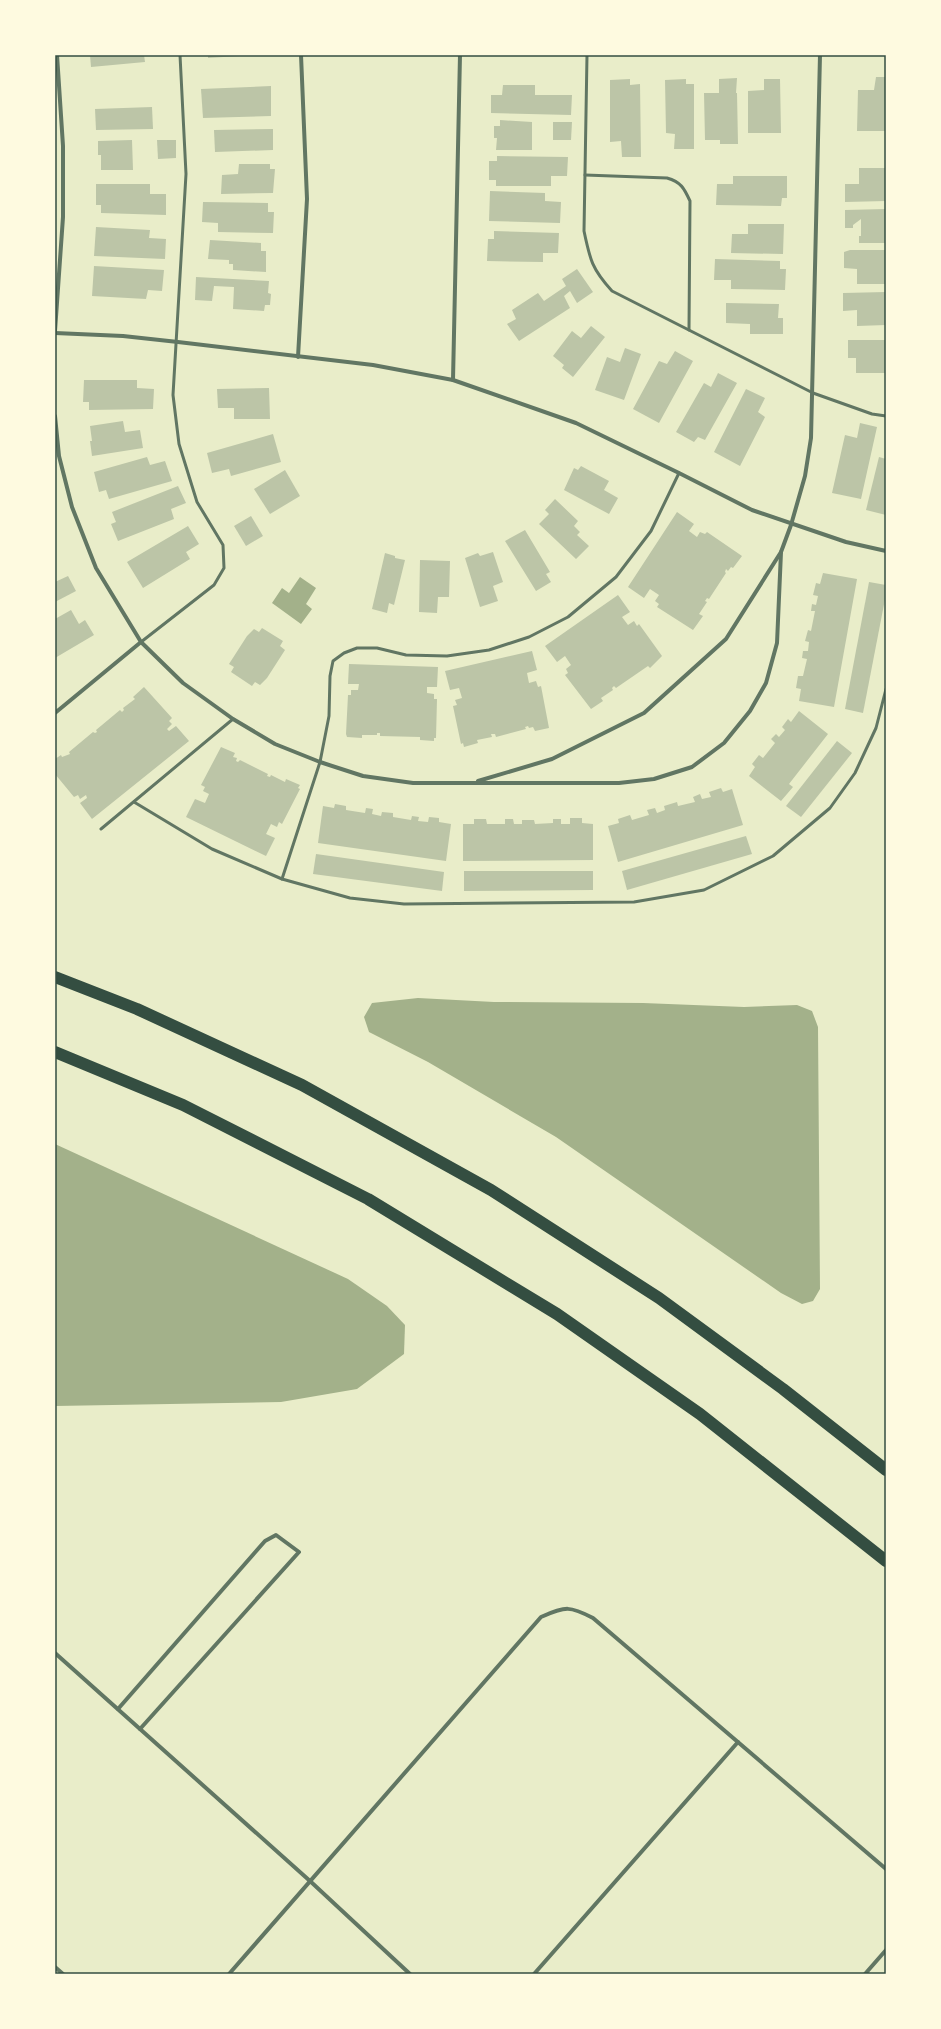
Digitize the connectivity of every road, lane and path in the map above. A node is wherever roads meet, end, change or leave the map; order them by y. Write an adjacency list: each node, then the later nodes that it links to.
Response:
1 (57, 55): 9 (street)
2 (180, 55): 10 (lane)
3 (301, 55): 11 (street)
4 (460, 55): 12 (street)
5 (587, 55): 7 (lane)
6 (820, 55): 13 (street)
7 (585, 175): 8 (lane); 8 (lane)
8 (689, 330): 13 (lane)
9 (55, 332): 10 (street)
10 (178, 342): 11 (street); 20 (lane)
11 (298, 357): 12 (street)
12 (453, 380): 16 (street)
13 (813, 393): 15 (lane); 17 (street)
14 (55, 416): 20 (street)
15 (886, 416)
16 (679, 473): 17 (street); 24 (lane)
17 (791, 525): 18 (street); 19 (street)
18 (886, 551)
19 (781, 552): 25 (street); 25 (street)
20 (141, 642): 22 (street); 23 (street)
21 (886, 688): 28 (lane)
22 (55, 713)
23 (233, 719): 24 (street); 26 (lane)
24 (320, 762): 25 (street); 28 (lane)
25 (474, 782)
26 (134, 802): 27 (lane); 28 (lane)
27 (100, 829)
28 (282, 879)
29 (55, 977): 31 (highway)
30 (55, 1052): 32 (highway)
31 (886, 1470)
32 (886, 1561)
33 (55, 1653): 34 (street)
34 (118, 1709): 35 (street); 35 (street)
35 (140, 1729): 38 (street)
36 (738, 1742): 37 (street); 38 (street); 44 (street)
37 (886, 1869)
38 (310, 1881): 42 (street); 43 (street)
39 (886, 1950): 45 (street)
40 (55, 1967): 41 (street)
41 (63, 1974)
42 (229, 1974)
43 (410, 1974)
44 (534, 1974)
45 (865, 1974)

